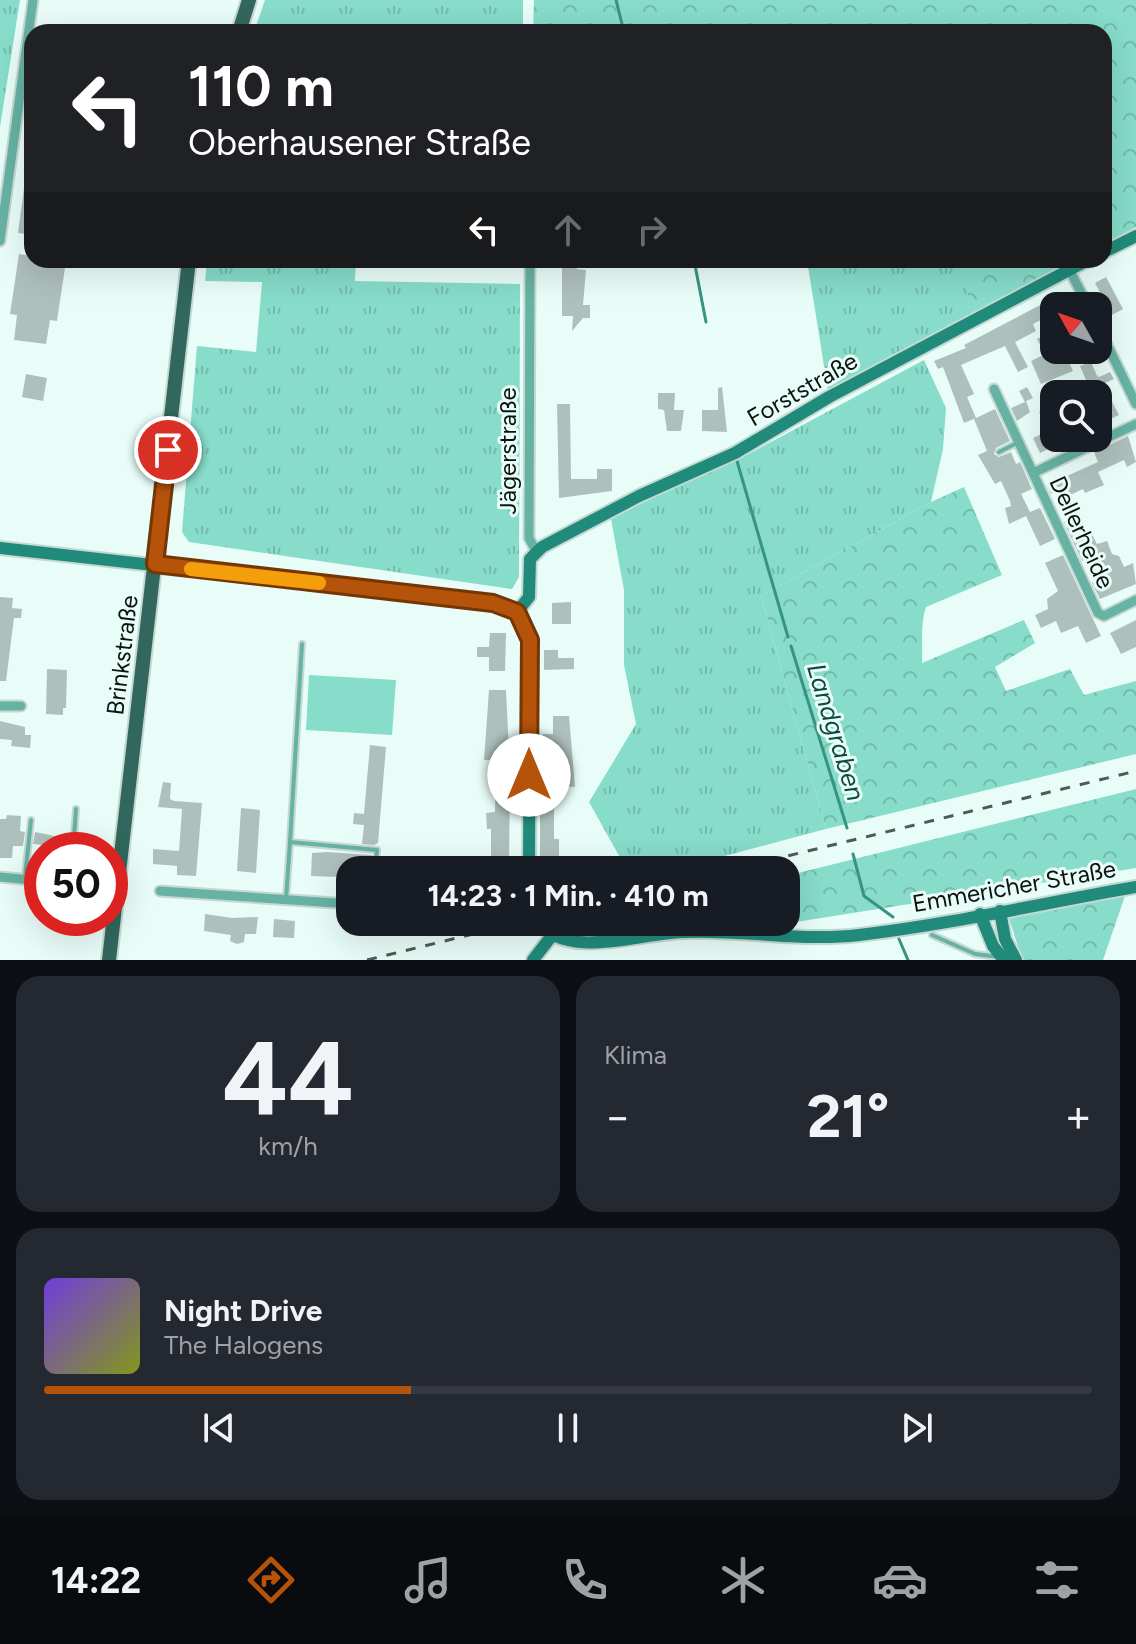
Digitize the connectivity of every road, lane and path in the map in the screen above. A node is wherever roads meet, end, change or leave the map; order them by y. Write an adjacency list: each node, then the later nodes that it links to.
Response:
1 (33, 0): 3 (street)
2 (249, 0): 4 (main road)
3 (30, 24)
4 (242, 24)
5 (24, 66): 7 (street)
6 (1136, 236): 8 (main road)
7 (0, 241)
8 (1112, 248)
9 (188, 268): 22 (main road, Brinkstraße)
10 (530, 268): 21 (street, Jägerstraße)
11 (1069, 269): 12 (street); 21 (main road, Forststraße)
12 (1081, 292)
13 (1112, 355): 15 (street)
14 (994, 389): 17 (street, Dellerheide)
15 (1136, 404)
16 (1136, 424): 19 (street, Dellerheide)
17 (1019, 442): 18 (lane); 19 (street, Dellerheide)
18 (999, 452)
19 (1033, 473): 23 (street, Dellerheide)
20 (0, 548): 22 (main road)
21 (536, 551): 24 (main road, Jägerstraße)
22 (155, 564): 24 (main road); 46 (main road, Brinkstraße)
23 (1136, 600)
24 (517, 612): 34 (main road)
25 (302, 644): 32 (lane)
26 (0, 706): 27 (street)
27 (21, 706)
28 (76, 809): 31 (lane)
29 (31, 820): 30 (lane)
30 (30, 832)
31 (74, 832)
32 (290, 842): 33 (lane); 39 (lane)
33 (376, 856)
34 (529, 856)
35 (0, 877): 36 (street)
36 (24, 880)
37 (1136, 887): 41 (main road, Emmericher Straße)
38 (160, 891): 39 (street)
39 (286, 901): 40 (street)
40 (336, 903)
41 (1000, 911): 42 (main road, Emmericher Straße); 48 (main road)
42 (980, 914): 44 (main road, Emmericher Straße); 45 (main road)
43 (932, 935): 45 (lane)
44 (550, 938): 47 (main road)
45 (1003, 959)
46 (109, 960)
47 (533, 960)
48 (1016, 960)

